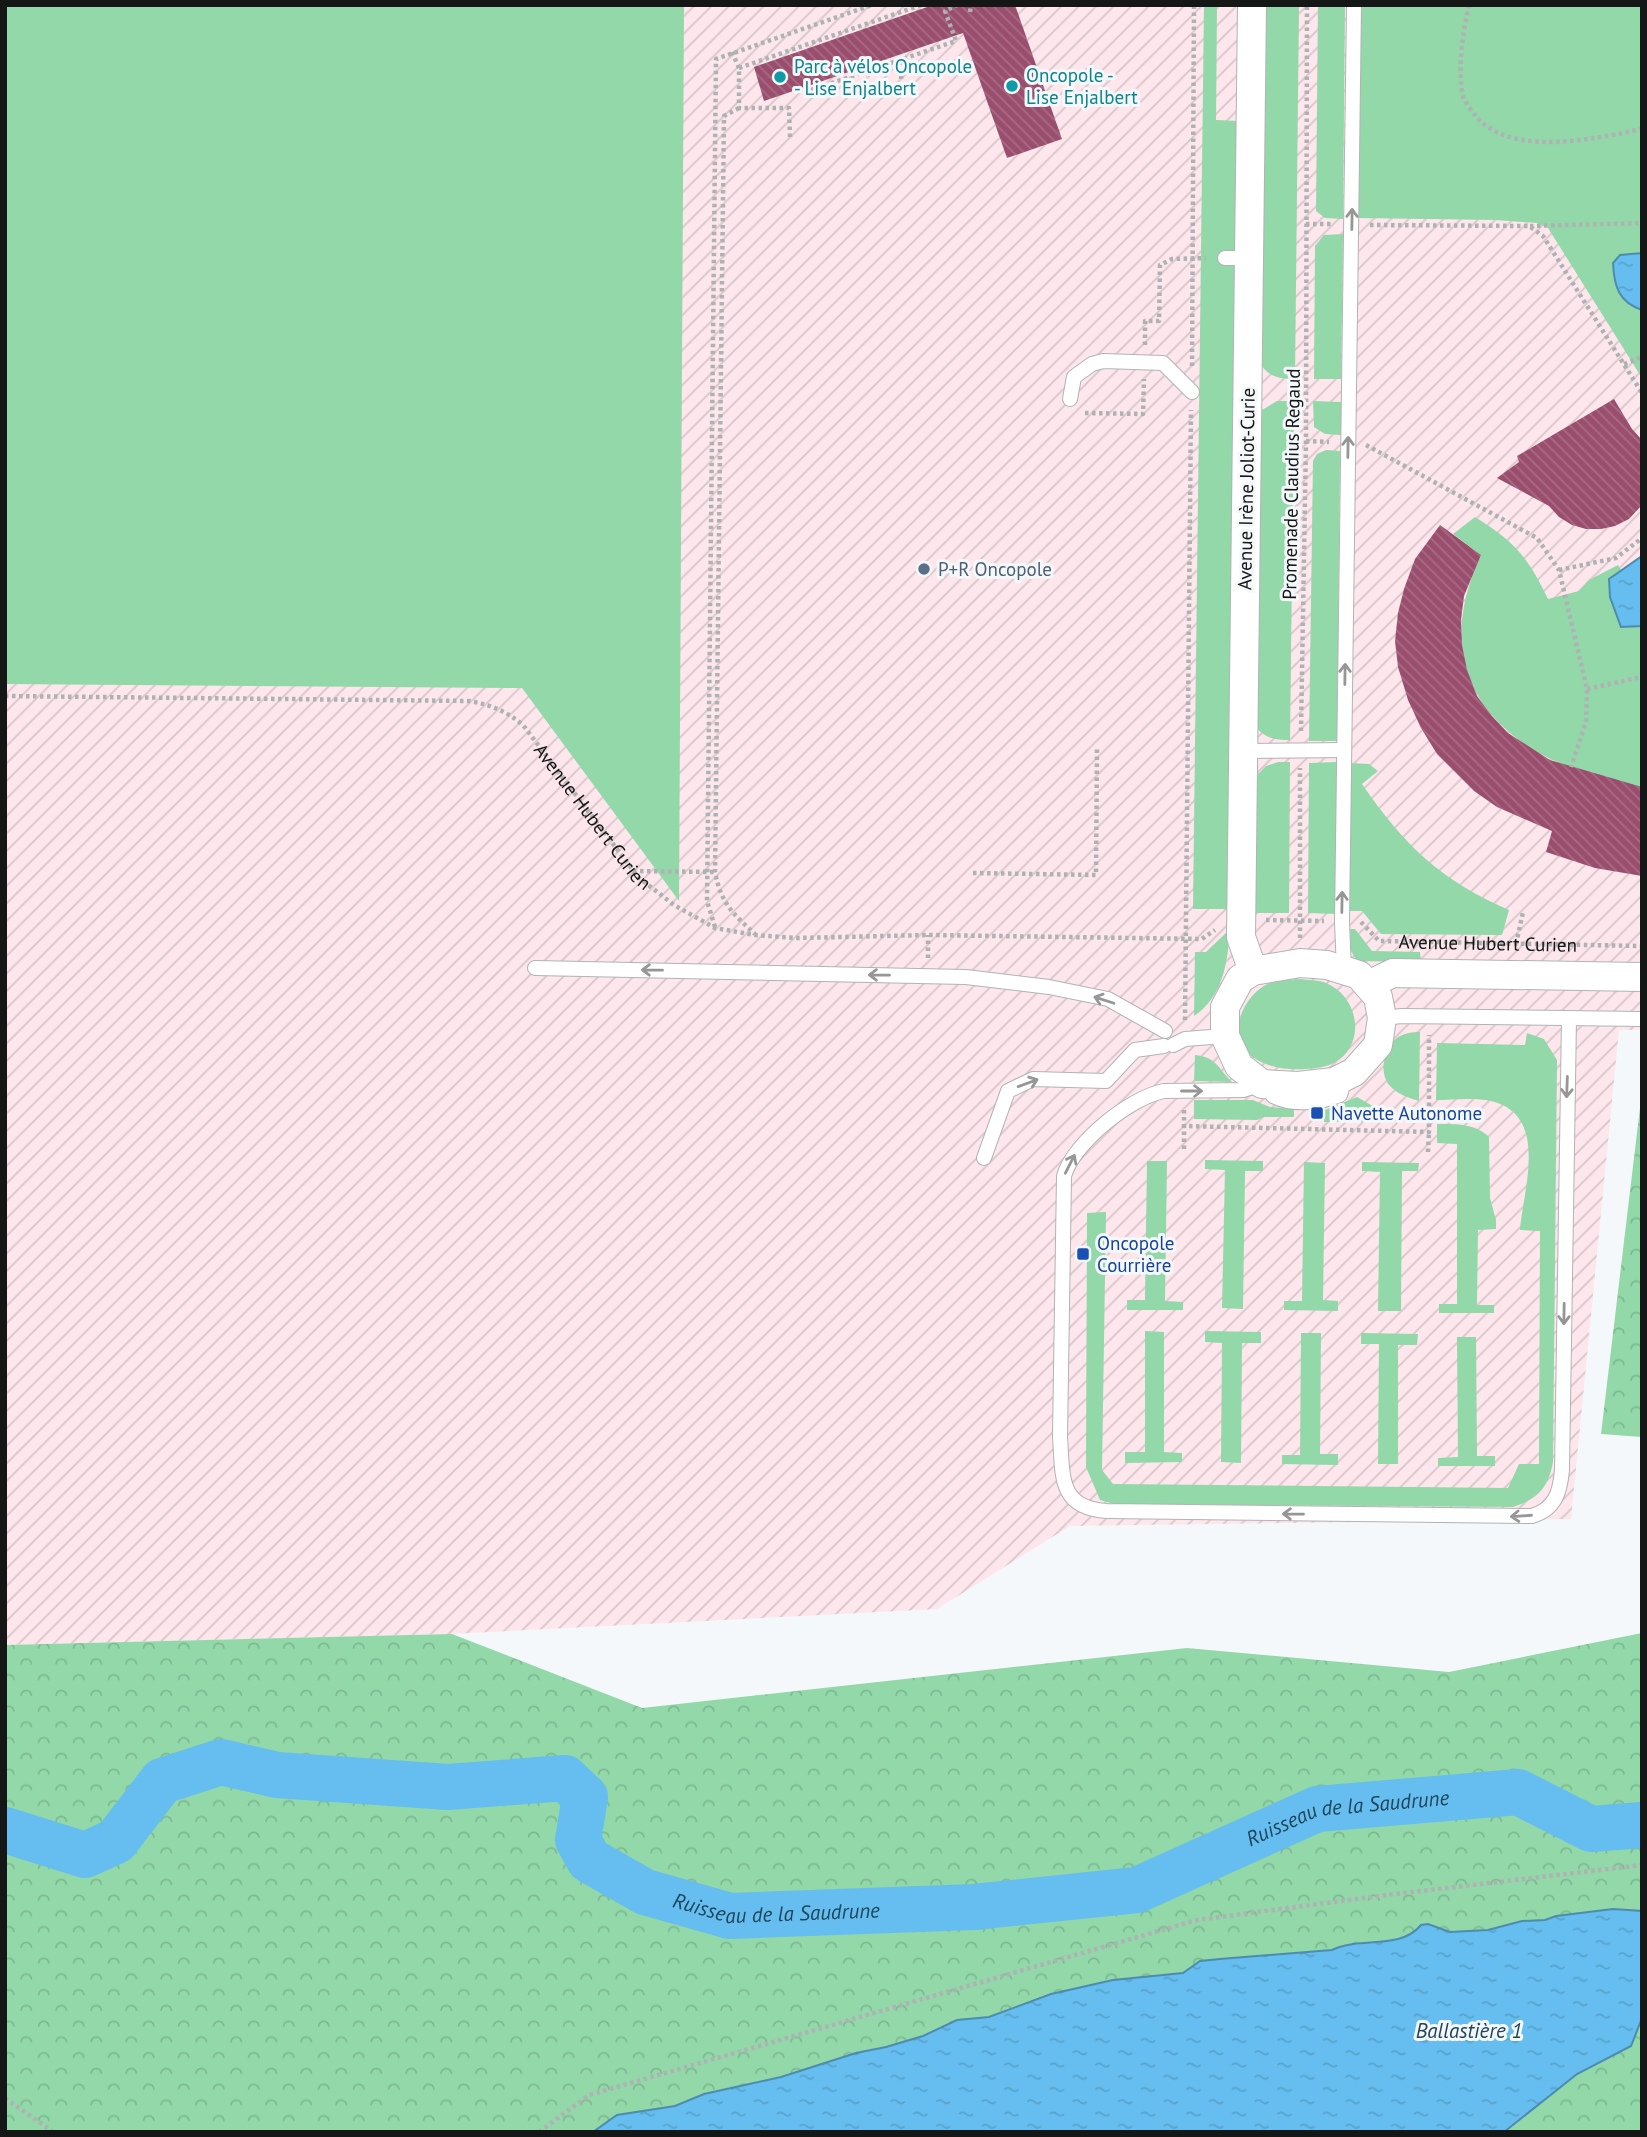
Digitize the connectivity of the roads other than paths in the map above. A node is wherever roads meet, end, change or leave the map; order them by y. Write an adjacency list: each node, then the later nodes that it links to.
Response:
1 (1252, 5): 6 (street, Avenue Irène Joliot-Curie)
2 (1354, 5): 5 (lane, one-way to 2)
3 (1192, 391): 4 (lane)
4 (1070, 399)
5 (1344, 750): 6 (lane); 8 (lane, one-way to 5)
6 (1243, 751): 9 (street, Avenue Irène Joliot-Curie)
7 (535, 968): 16 (lane, one-way to 7)
8 (1344, 970): 9 (street); 11 (street)
9 (1253, 971): 15 (street)
10 (1642, 977): 11 (street, Avenue Hubert Curien)
11 (1368, 985): 12 (street)
12 (1382, 1018): 13 (lane); 17 (street)
13 (1569, 1018): 14 (lane); 17 (lane, one-way to 17)
14 (1642, 1019)
15 (1225, 1035): 16 (lane); 17 (street)
16 (1172, 1038): 18 (lane, one-way to 16)
17 (1266, 1085)
18 (984, 1158)

